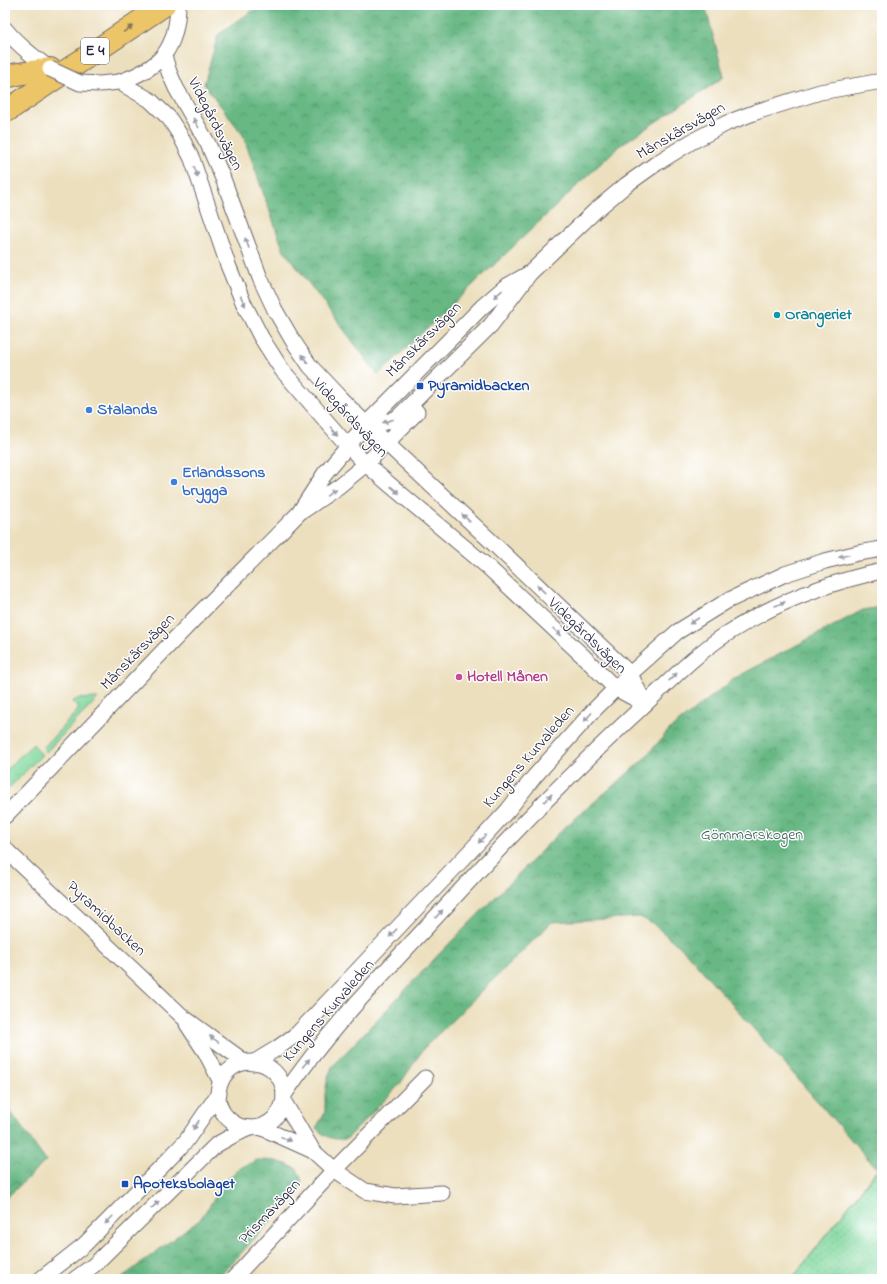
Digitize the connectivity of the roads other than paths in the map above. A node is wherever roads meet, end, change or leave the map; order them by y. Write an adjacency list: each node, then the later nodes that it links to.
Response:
1 (164, 5): 9 (highway, E 4, one-way to 1)
2 (178, 5): 4 (street)
3 (5, 29): 5 (street)
4 (165, 60): 8 (street); 13 (street, Videgårdsvägen, one-way to 4)
5 (50, 69): 6 (highway); 8 (street, bridge)
6 (5, 77)
7 (882, 81): 12 (street, Månskärsvägen)
8 (125, 86): 15 (street, Videgårdsvägen, one-way to 15)
9 (26, 98): 10 (highway, E 4); 11 (highway)
10 (5, 112)
11 (5, 117)
12 (530, 273): 13 (street, Månskärsvägen, one-way to 13); 14 (street, Månskärsvägen)
13 (366, 424): 14 (street, Videgårdsvägen); 15 (street, Månskärsvägen)
14 (387, 444): 16 (street, Månskärsvägen); 20 (street, Videgårdsvägen, one-way to 14)
15 (348, 446): 16 (street, Videgårdsvägen); 17 (street, Månskärsvägen)
16 (366, 464): 17 (street, Månskärsvägen, one-way to 16); 21 (street, Videgårdsvägen, one-way to 21)
17 (299, 513): 23 (street, Månskärsvägen)
18 (882, 549): 20 (street, Kungens Kurvaleden, one-way to 20)
19 (882, 571): 22 (street, Kungens Kurvaleden, one-way to 19)
20 (630, 674): 21 (street, Kungens Kurvaleden); 22 (street, Videgårdsvägen)
21 (615, 688): 22 (street, Videgårdsvägen); 26 (street, Kungens Kurvaleden, one-way to 26)
22 (645, 704): 29 (street, Kungens Kurvaleden, one-way to 22)
23 (5, 816)
24 (5, 848): 25 (street, Pyramidbacken)
25 (183, 1017): 26 (street, Pyramidbacken, one-way to 25); 28 (street, Pyramidbacken)
26 (249, 1063): 28 (street); 29 (street)
27 (425, 1078): 32 (street, Prismavägen)
28 (220, 1087): 30 (street); 34 (street, one-way to 34)
29 (284, 1098): 30 (street); 31 (street)
30 (254, 1128): 31 (street, one-way to 31); 35 (street, one-way to 30)
31 (313, 1150): 32 (street)
32 (334, 1170): 33 (street); 36 (street, Prismavägen)
33 (442, 1193)
34 (41, 1279)
35 (76, 1279)
36 (233, 1279)

